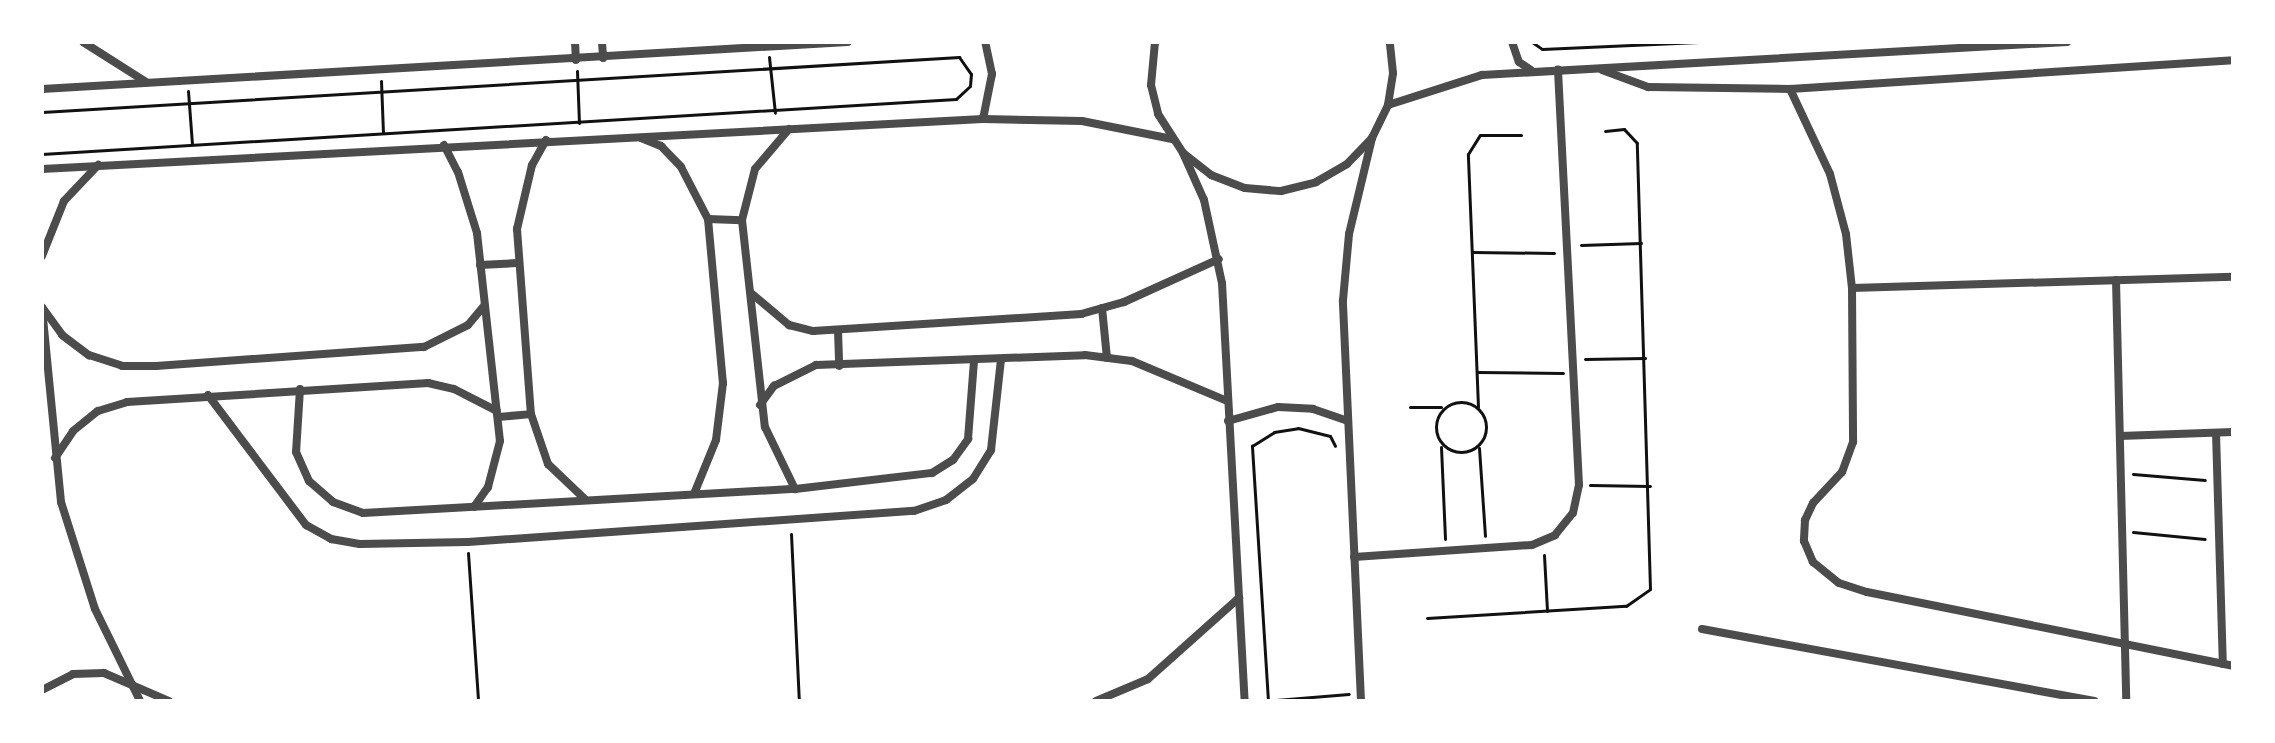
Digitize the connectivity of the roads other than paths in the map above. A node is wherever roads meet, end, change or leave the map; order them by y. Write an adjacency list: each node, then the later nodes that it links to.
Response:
1 (83, 42): 16 (street)
2 (575, 42): 11 (street)
3 (602, 42): 10 (street)
4 (848, 42): 10 (street)
5 (985, 42): 20 (street)
6 (1155, 42): 24 (street)
7 (1390, 42): 19 (street)
8 (1512, 42): 15 (street)
9 (2067, 42): 14 (street)
10 (603, 58): 11 (street)
11 (576, 60): 16 (street)
12 (2233, 60): 18 (street)
13 (1558, 70): 14 (street); 15 (street); 64 (street)
14 (1601, 70): 18 (street)
15 (1531, 71): 19 (street)
16 (147, 83): 17 (street)
17 (42, 89)
18 (1790, 89): 38 (street)
19 (1388, 105): 23 (street)
20 (983, 119): 21 (street); 24 (street)
21 (814, 127): 22 (street); 31 (street)
22 (637, 136): 25 (street); 30 (street)
23 (1372, 138): 27 (street); 54 (street)
24 (1172, 139): 27 (street)
25 (546, 140): 26 (street); 34 (street)
26 (444, 145): 28 (street); 35 (street)
27 (1183, 153): 33 (street)
28 (98, 165): 29 (street); 32 (street)
29 (42, 169)
30 (708, 219): 31 (street); 61 (street)
31 (742, 220): 39 (street)
32 (42, 256)
33 (1219, 259): 42 (street); 50 (street)
34 (517, 263): 35 (street); 53 (street)
35 (480, 265): 40 (street)
36 (2233, 277): 37 (street)
37 (2116, 280): 38 (street); 58 (street)
38 (1852, 288): 67 (street)
39 (751, 293): 43 (street); 51 (street)
40 (484, 306): 41 (street); 52 (street)
41 (42, 307): 59 (street)
42 (1102, 308): 43 (street); 44 (street)
43 (838, 331): 47 (street)
44 (1107, 358): 45 (street); 50 (street)
45 (1001, 360): 46 (street); 49 (street)
46 (974, 361): 47 (street); 60 (street)
47 (839, 366): 51 (street)
48 (300, 389): 49 (street); 52 (street); 63 (street)
49 (208, 395): 59 (street)
50 (1227, 401): 55 (street)
51 (760, 405): 60 (street)
52 (498, 414): 53 (street); 63 (street)
53 (531, 414): 62 (street)
54 (1345, 420): 55 (street); 64 (street)
55 (1228, 421): 65 (street)
56 (2233, 432): 57 (street)
57 (2216, 433): 58 (street); 68 (street)
58 (2120, 436): 67 (street)
59 (55, 458): 69 (street)
60 (795, 489): 61 (street)
61 (694, 494): 62 (street)
62 (586, 500): 63 (street)
63 (474, 507)
64 (1354, 557): 71 (street)
65 (1239, 598): 74 (street); 75 (street)
66 (1702, 629): 76 (street)
67 (2124, 643): 68 (street); 77 (street)
68 (2228, 665)
69 (134, 683): 70 (street); 72 (street); 73 (street)
70 (42, 690)
71 (1357, 696)
72 (140, 701)
73 (169, 701)
74 (1096, 701)
75 (1245, 701)
76 (2094, 701)
77 (2126, 701)

